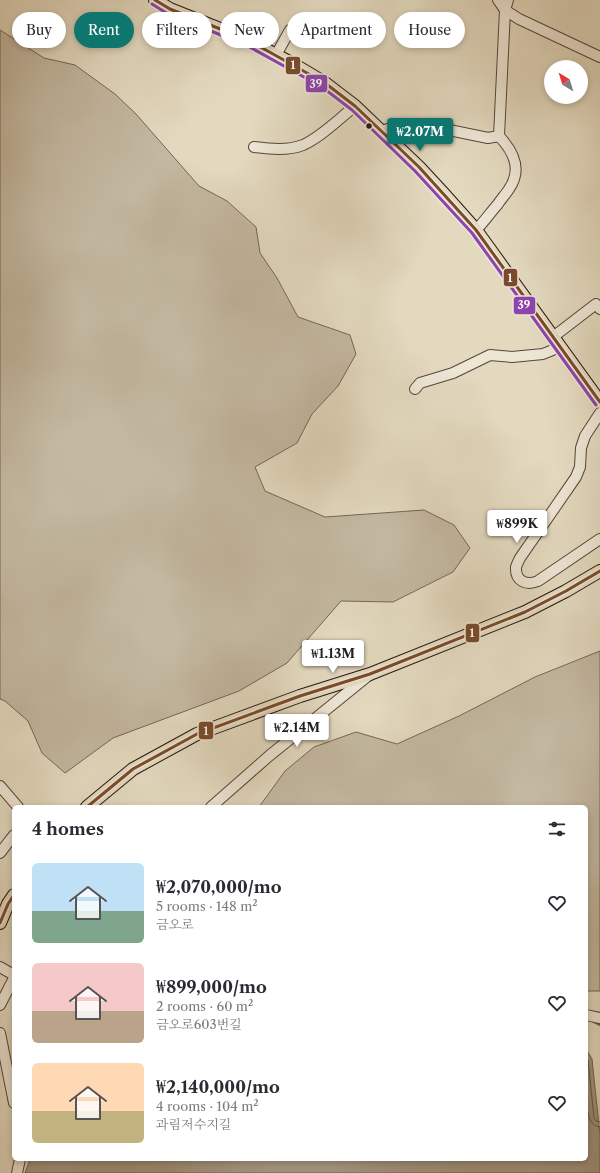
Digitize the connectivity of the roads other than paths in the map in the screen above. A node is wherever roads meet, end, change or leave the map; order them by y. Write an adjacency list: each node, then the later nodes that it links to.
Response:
1 (155, 0): 5 (main road)
2 (498, 0): 3 (street)
3 (506, 5): 6 (street); 9 (street)
4 (287, 35): 5 (street)
5 (276, 55): 7 (main road)
6 (600, 57)
7 (355, 106): 8 (main road); 10 (street)
8 (382, 131): 9 (street); 11 (main road)
9 (499, 136): 11 (street)
10 (254, 147)
11 (476, 230): 13 (main road)
12 (600, 309): 13 (street)
13 (553, 337): 14 (main road)
14 (560, 347): 15 (street); 16 (main road)
15 (415, 389)
16 (600, 402)
17 (600, 413): 18 (street)
18 (600, 539)
19 (600, 571): 20 (main road)
20 (370, 674): 23 (main road); 24 (street)
21 (0, 786): 22 (street)
22 (16, 805)
23 (89, 805)
24 (213, 805)
25 (12, 838): 26 (street)
26 (0, 853)
27 (12, 898): 28 (main road)
28 (0, 923)
29 (0, 967): 30 (street)
30 (12, 976)
31 (12, 981): 32 (street)
32 (0, 1005)
33 (588, 1015): 34 (street)
34 (600, 1018)
35 (0, 1033): 36 (street)
36 (12, 1093)
37 (20, 1161): 38 (street)
38 (17, 1173)

